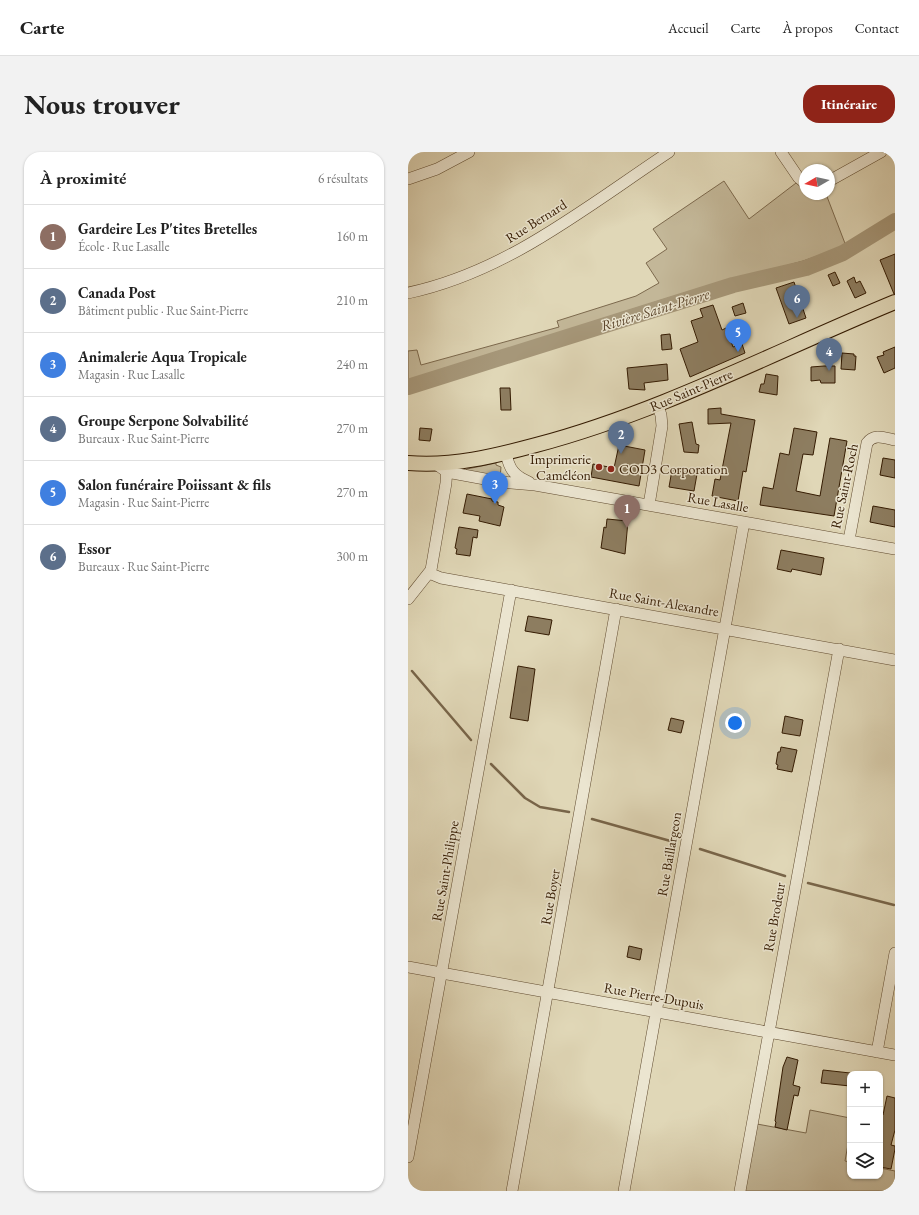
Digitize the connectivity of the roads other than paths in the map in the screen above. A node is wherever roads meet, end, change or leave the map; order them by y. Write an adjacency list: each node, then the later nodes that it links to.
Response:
1 (469, 152): 7 (street)
2 (669, 152): 8 (street, Rue Bernard)
3 (781, 152): 5 (street)
4 (881, 152): 6 (street)
5 (799, 178)
6 (835, 178)
7 (408, 179)
8 (408, 293)
9 (895, 302): 10 (main road, Rue Saint-Pierre)
10 (657, 404): 12 (main road, Rue Saint-Pierre); 16 (street)
11 (895, 440): 18 (street, Rue Saint-Roch)
12 (506, 453): 14 (main road, Rue Saint-Pierre); 15 (street, Rue Lasalle)
13 (408, 463): 14 (main road, Rue Saint-Pierre)
14 (443, 466): 15 (street, Rue Lasalle); 20 (street)
15 (535, 485): 16 (street, Rue Lasalle)
16 (649, 505): 17 (street, Rue Lasalle)
17 (744, 522): 18 (street, Rue Lasalle); 24 (street, Rue Baillargeon)
18 (849, 540): 19 (street, Rue Lasalle)
19 (895, 549)
20 (428, 573): 21 (street, Rue Saint-Alexandre); 22 (street)
21 (512, 590): 23 (street, Rue Saint-Alexandre); 29 (street, Rue Saint-Philippe)
22 (408, 599)
23 (616, 609): 24 (street, Rue Saint-Alexandre); 30 (street, Rue Boyer)
24 (725, 628): 25 (street, Rue Saint-Alexandre); 31 (street, Rue Baillargeon)
25 (839, 649): 26 (street, Rue Saint-Alexandre); 32 (street, Rue Brodeur)
26 (895, 660)
27 (895, 953): 33 (street)
28 (408, 967): 29 (street, Rue Pierre-Dupuis)
29 (442, 973): 30 (street, Rue Pierre-Dupuis); 35 (street, Rue Saint-Philippe)
30 (548, 993): 31 (street, Rue Pierre-Dupuis); 36 (street, Rue Boyer)
31 (656, 1012): 32 (street, Rue Pierre-Dupuis); 37 (street, Rue Baillargeon)
32 (769, 1032): 33 (street, Rue Pierre-Dupuis); 38 (street, Rue Brodeur)
33 (877, 1052): 34 (street, Rue Pierre-Dupuis)
34 (895, 1055)
35 (408, 1158)
36 (512, 1191)
37 (624, 1191)
38 (740, 1191)

